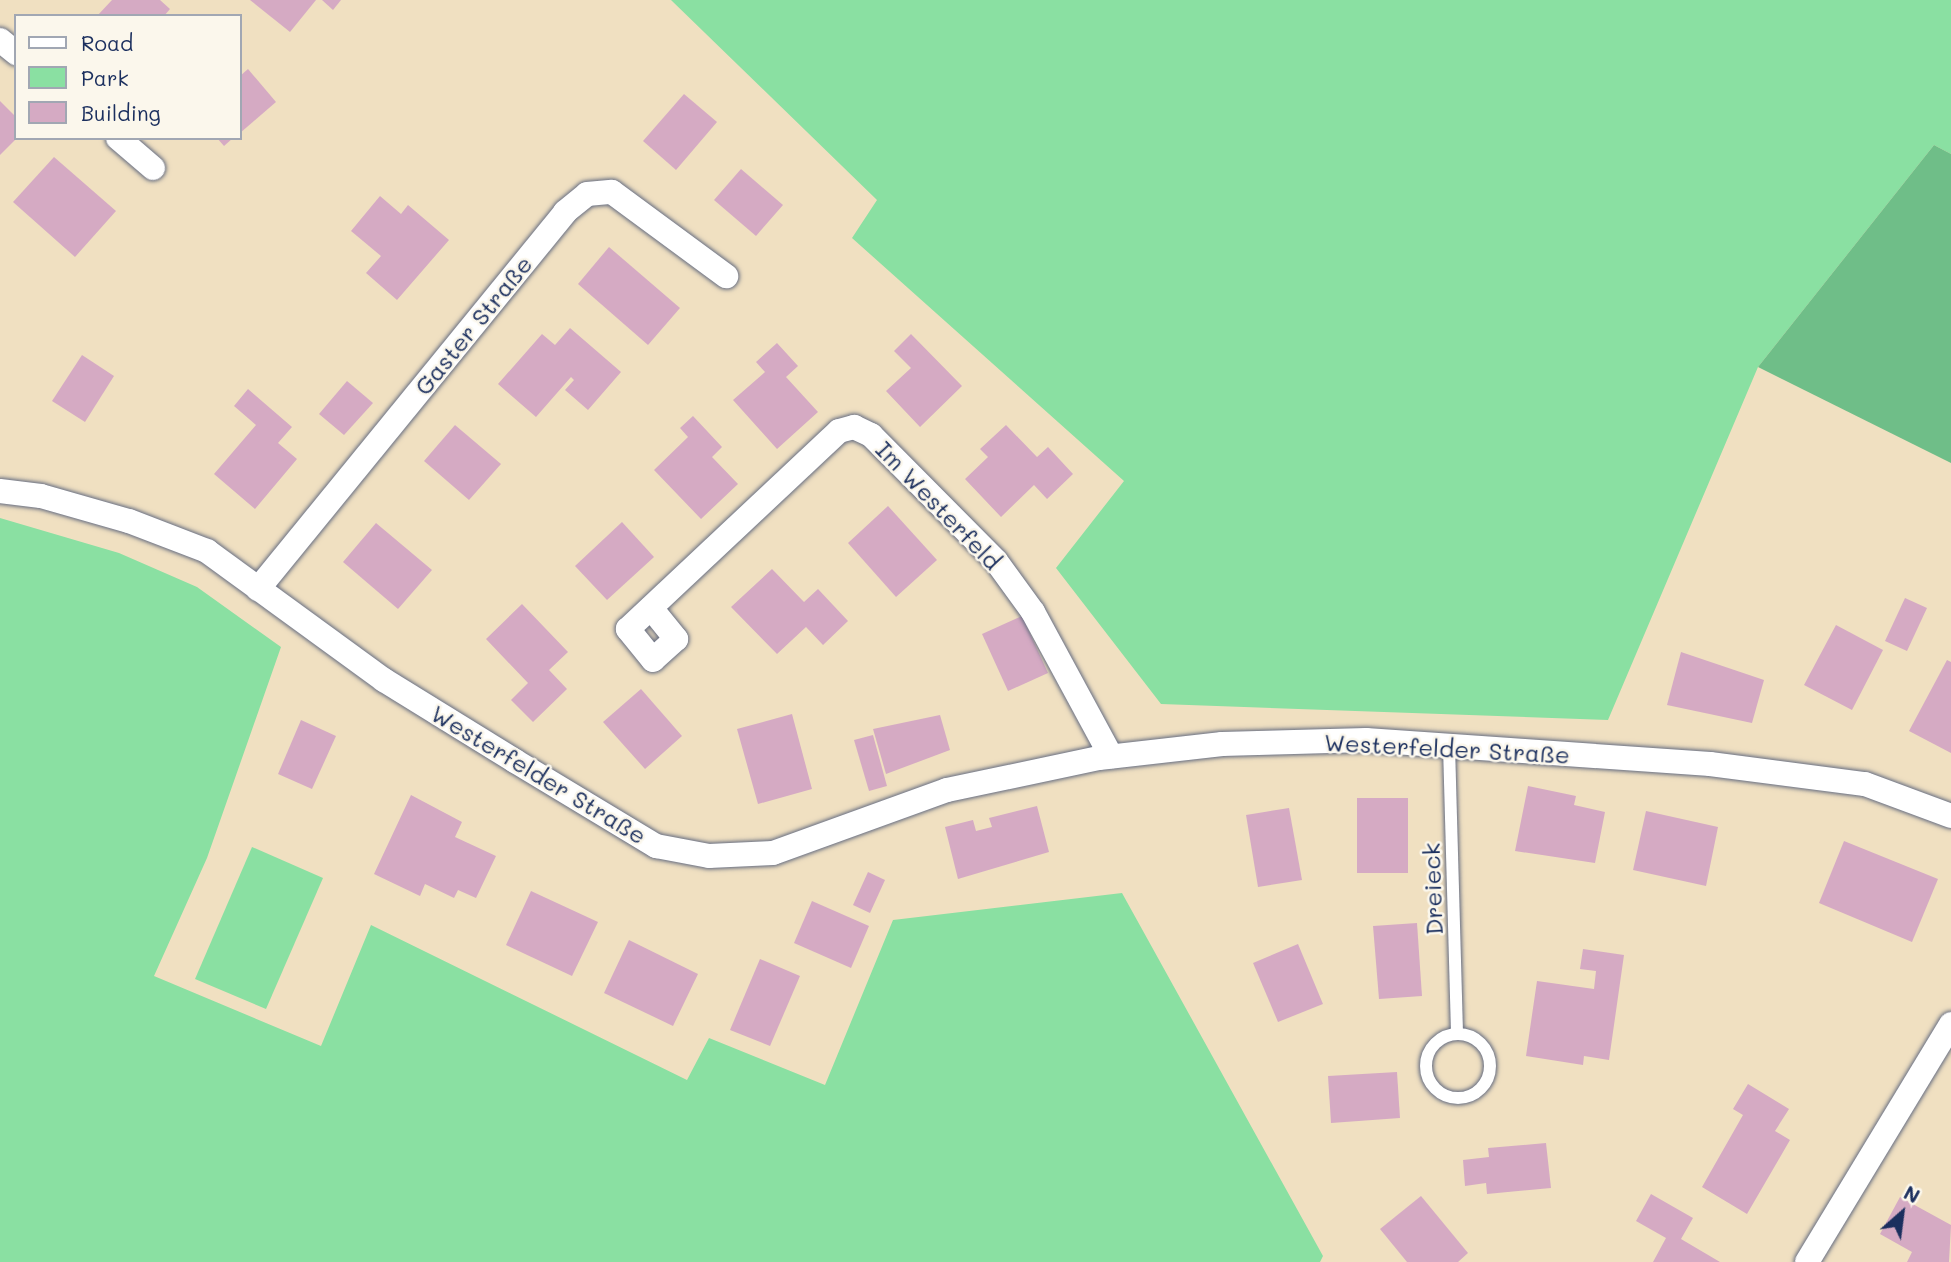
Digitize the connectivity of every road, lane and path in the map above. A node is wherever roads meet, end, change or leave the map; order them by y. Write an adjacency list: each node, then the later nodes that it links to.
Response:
1 (0, 40): 2 (street)
2 (14, 51)
3 (120, 140): 4 (street)
4 (153, 168)
5 (726, 276): 7 (street, Gaster Straße)
6 (0, 491): 7 (street, Westerfelder Straße)
7 (258, 589): 10 (street, Westerfelder Straße)
8 (651, 608): 10 (street, Im Westerfeld)
9 (1449, 746): 10 (street, Westerfelder Straße); 11 (street, Westerfelder Straße); 13 (lane, Dreieck)
10 (1111, 756)
11 (1951, 816)
12 (1951, 1024): 14 (street)
13 (1457, 1032): 13 (lane)
14 (1807, 1262)

